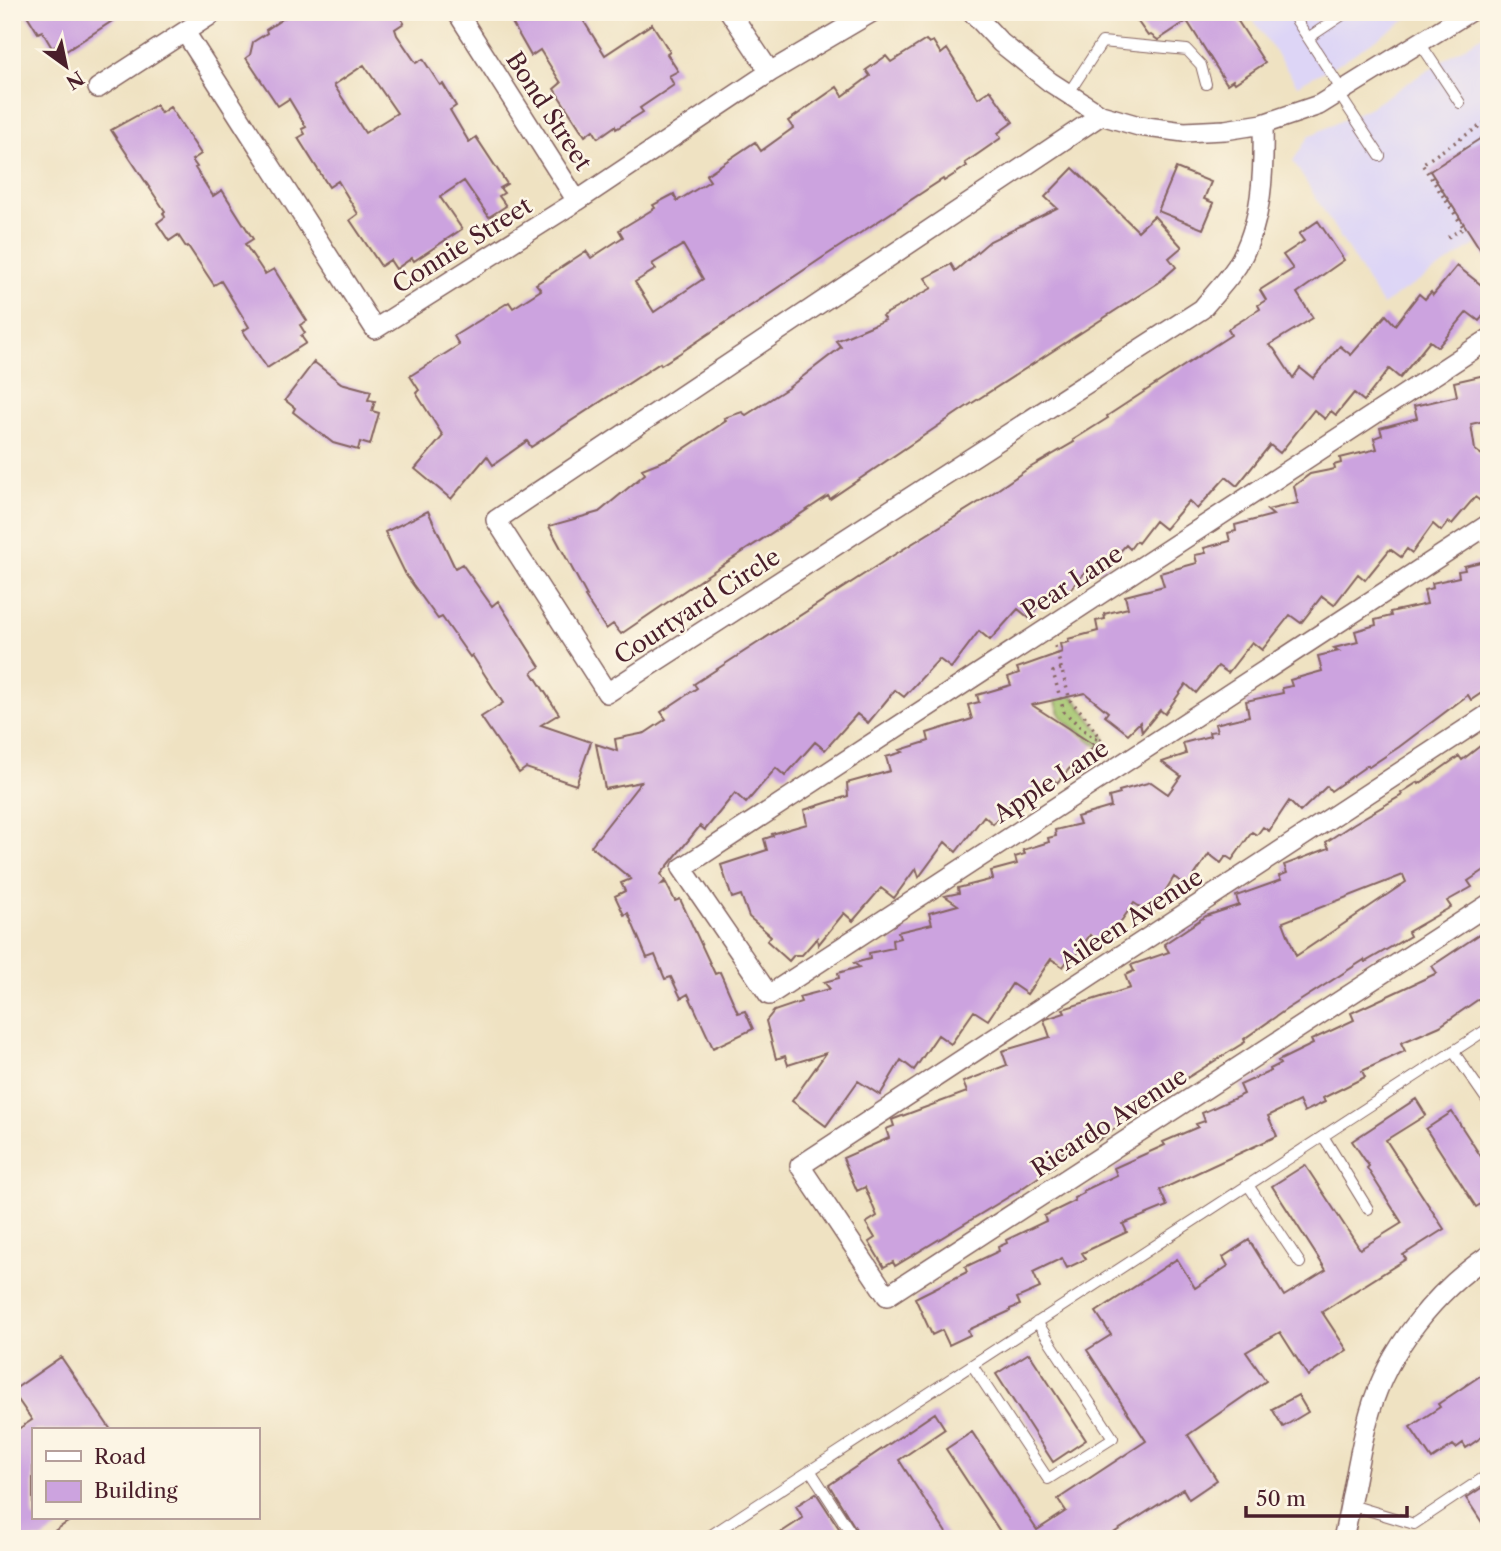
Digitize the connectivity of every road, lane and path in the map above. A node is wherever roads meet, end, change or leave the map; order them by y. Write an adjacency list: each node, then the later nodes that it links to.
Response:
1 (215, 12): 9 (street)
2 (457, 12): 22 (street, Bond Street)
3 (730, 12): 12 (street)
4 (872, 12): 12 (street, Connie Street)
5 (972, 12): 16 (street)
6 (1291, 12): 10 (lane)
7 (1347, 12): 10 (lane)
8 (1455, 16): 11 (street)
9 (186, 32): 14 (street); 22 (street, Connie Street)
10 (1308, 37): 15 (lane)
11 (1420, 43): 15 (street); 17 (lane)
12 (770, 72): 22 (street, Connie Street)
13 (1206, 84): 16 (lane)
14 (98, 88)
15 (1341, 93): 20 (street); 21 (lane)
16 (1068, 94): 18 (street)
17 (1460, 103)
18 (1101, 116): 20 (street); 20 (street, Courtyard Circle)
19 (1489, 120): 23 (path)
20 (1263, 124)
21 (1380, 156)
22 (577, 201)
23 (1448, 237)
24 (1489, 338): 26 (street, Pear Lane)
25 (1489, 524): 29 (street, Apple Lane)
26 (1045, 629): 27 (path); 29 (street, Pear Lane)
27 (1062, 669): 27 (path)
28 (1489, 714): 35 (street, Aileen Avenue)
29 (682, 868)
30 (1489, 904): 35 (street, Ricardo Avenue)
31 (1489, 1028): 32 (lane)
32 (1453, 1051): 33 (lane); 34 (lane)
33 (1489, 1103)
34 (1323, 1136): 36 (lane); 37 (lane)
35 (800, 1166)
36 (1248, 1185): 39 (lane); 40 (lane)
37 (1368, 1209)
38 (1489, 1255): 44 (street)
39 (1300, 1263)
40 (1037, 1322): 41 (lane); 41 (lane)
41 (972, 1365): 42 (lane)
42 (810, 1470): 45 (lane); 46 (lane)
43 (1489, 1474): 44 (lane)
44 (1351, 1505): 47 (street)
45 (705, 1539)
46 (856, 1539)
47 (1343, 1539)

